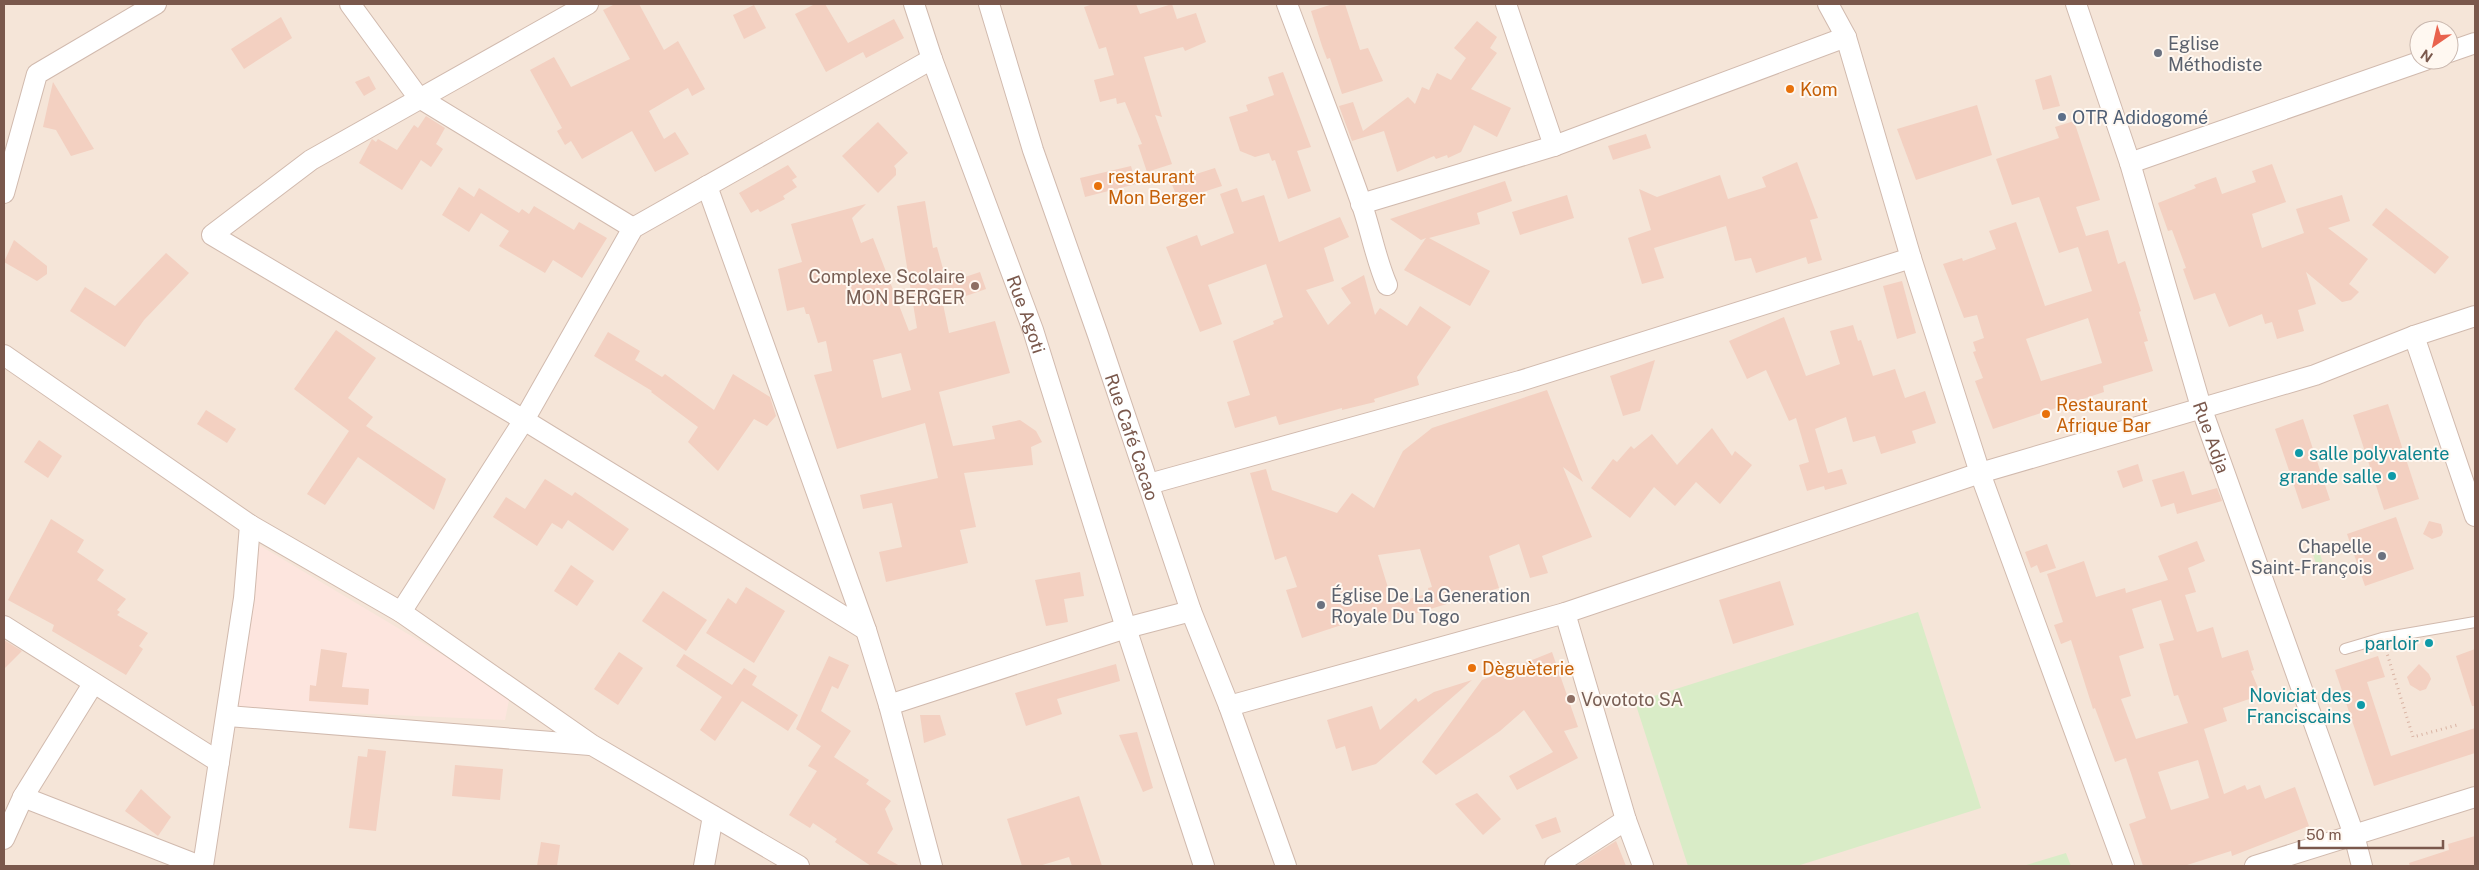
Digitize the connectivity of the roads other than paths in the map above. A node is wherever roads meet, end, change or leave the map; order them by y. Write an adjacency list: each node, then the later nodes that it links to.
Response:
1 (156, 4): 19 (street)
2 (350, 4): 15 (street)
3 (588, 4): 15 (street)
4 (914, 4): 13 (street, Rue Agoti)
5 (989, 4): 30 (street, Rue Café Cacao)
6 (1287, 4): 20 (street)
7 (1506, 4): 16 (street)
8 (1828, 4): 10 (street)
9 (2076, 4): 17 (street, Rue Adja)
10 (1846, 37): 16 (street); 22 (street)
11 (2475, 43): 12 (street)
12 (2459, 49)
13 (932, 59): 18 (street); 38 (street, Rue Agoti)
14 (2409, 66): 17 (street)
15 (418, 97): 21 (street); 28 (street)
16 (1554, 146): 20 (street)
17 (2130, 163): 27 (street, Rue Adja)
18 (707, 186): 21 (street); 39 (street)
19 (4, 193)
20 (1361, 204): 23 (street)
21 (633, 228): 28 (street)
22 (1911, 258): 29 (street); 30 (street)
23 (1386, 285)
24 (2475, 316): 25 (street)
25 (2414, 336): 27 (street); 31 (street)
26 (4, 355): 32 (street)
27 (2201, 407): 29 (street); 51 (street, Rue Adja)
28 (524, 420): 34 (street); 39 (street)
29 (1980, 473): 35 (street); 62 (street)
30 (1149, 484): 33 (street, Rue Café Cacao)
31 (2475, 516)
32 (250, 525): 34 (street); 44 (street)
33 (1191, 611): 38 (street); 43 (street, Rue Café Cacao)
34 (401, 612): 45 (street)
35 (1566, 613): 43 (street); 50 (street)
36 (2475, 622): 40 (lane)
37 (4, 626): 41 (street)
38 (1126, 628): 42 (street); 58 (street, Rue Agoti)
39 (866, 630): 42 (street)
40 (2345, 649)
41 (94, 684): 46 (street); 48 (street)
42 (889, 705): 57 (street)
43 (1229, 706): 59 (street, Rue Café Cacao)
44 (228, 716): 45 (street); 46 (street)
45 (592, 745): 49 (street)
46 (219, 762): 54 (street)
47 (2475, 797): 51 (street)
48 (23, 798): 52 (street); 53 (street)
49 (713, 816): 55 (street); 56 (street)
50 (1626, 820): 60 (street); 61 (street)
51 (2354, 835): 63 (street); 64 (street, Rue Adja)
52 (4, 838)
53 (200, 866)
54 (203, 866)
55 (704, 866)
56 (799, 866)
57 (932, 866)
58 (1204, 866)
59 (1286, 866)
60 (1555, 866)
61 (1643, 866)
62 (2124, 866)
63 (2255, 866)
64 (2362, 866)

